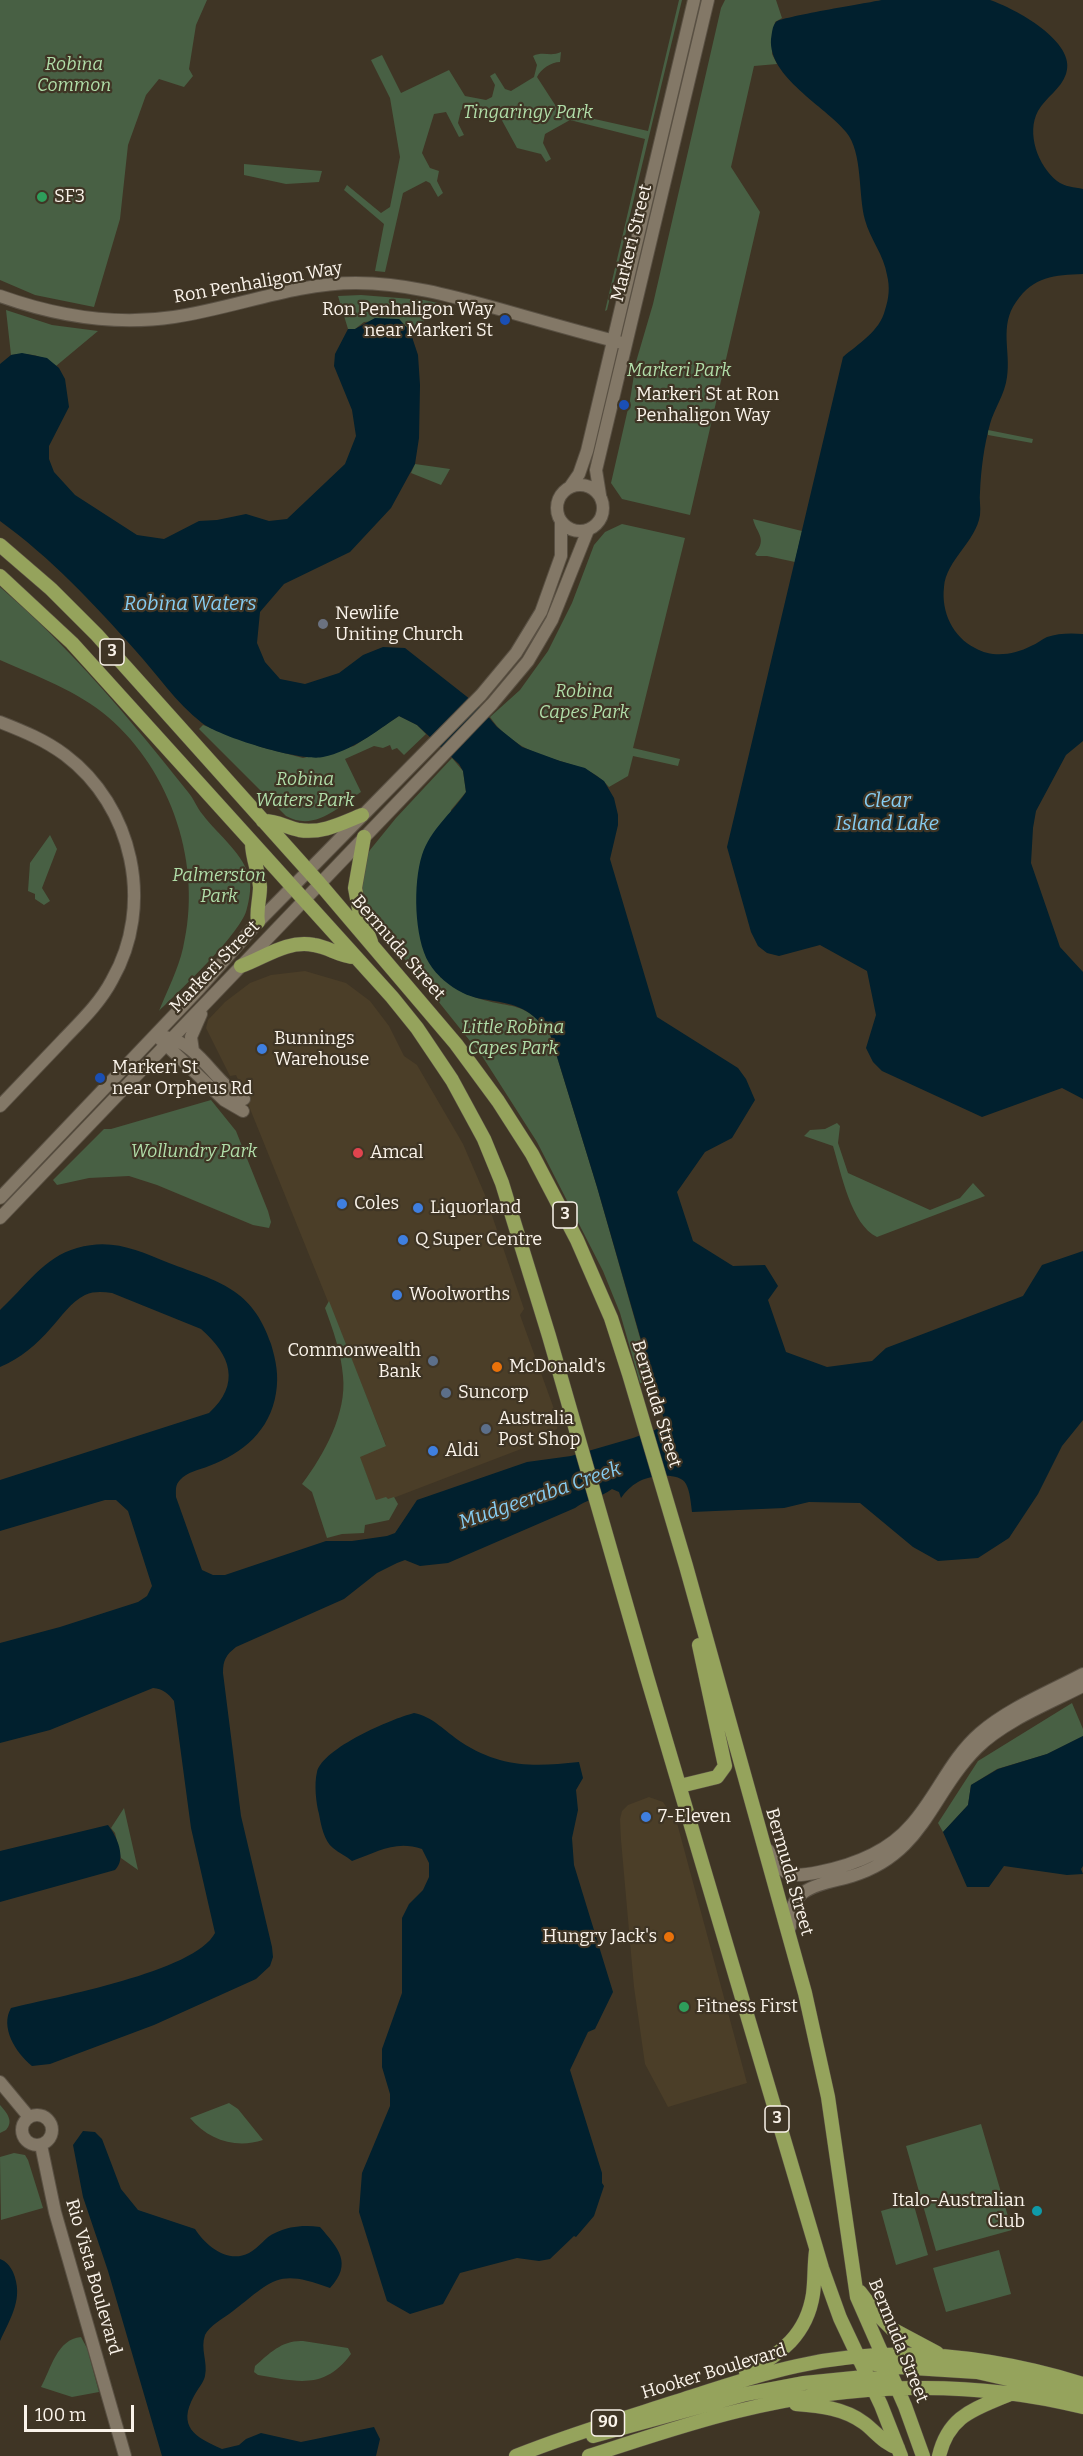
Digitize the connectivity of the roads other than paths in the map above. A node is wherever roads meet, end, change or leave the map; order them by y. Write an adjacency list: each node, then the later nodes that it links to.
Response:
1 (694, 0): 4 (main road, Markeri Street)
2 (708, 0): 5 (main road, Markeri Street)
3 (0, 296): 4 (main road, Ron Penhaligon Way)
4 (613, 341): 5 (main road, Ron Penhaligon Way); 6 (main road, Markeri Street)
5 (626, 344): 7 (main road, Markeri Street)
6 (570, 487): 7 (main road); 8 (main road)
7 (600, 495): 9 (main road)
8 (561, 523): 9 (main road); 13 (main road, Markeri Street)
9 (588, 530): 15 (main road, Markeri Street)
10 (0, 545): 14 (main road, Bermuda Street / 3)
11 (0, 576): 16 (main road, Bermuda Street / 3)
12 (0, 722): 30 (main road)
13 (362, 815): 14 (main road); 17 (main road, Markeri Street)
14 (263, 821): 17 (main road, Bermuda Street / 3)
15 (364, 837): 18 (main road, Markeri Street); 22 (main road)
16 (252, 843): 19 (main road, Bermuda Street / 3); 21 (main road)
17 (308, 871): 18 (main road, Bermuda Street / 3); 19 (main road, Markeri Street)
18 (320, 884): 20 (main road, Markeri Street); 22 (main road, Bermuda Street / 3)
19 (292, 887): 20 (main road, Bermuda Street / 3); 21 (main road, Markeri Street)
20 (304, 901): 23 (main road, Bermuda Street / 3); 24 (main road, Markeri Street)
21 (258, 922): 26 (main road, Markeri Street)
22 (373, 946): 33 (main road, Bermuda Street / 3)
23 (355, 957): 24 (main road); 36 (main road, Bermuda Street / 3)
24 (242, 966): 25 (main road, Markeri Street)
25 (209, 999): 27 (main road, Markeri Street); 28 (main road)
26 (156, 1035): 27 (main road); 31 (main road, Markeri Street)
27 (169, 1042): 28 (main road); 29 (main road); 32 (main road, Markeri Street)
28 (196, 1054): 29 (main road); 29 (main road)
29 (199, 1076)
30 (0, 1106)
31 (0, 1198)
32 (0, 1218)
33 (686, 1566): 36 (main road); 37 (main road, Bermuda Street / 3)
34 (1083, 1674): 38 (main road)
35 (1083, 1686): 38 (main road)
36 (680, 1786): 45 (main road, Bermuda Street / 3)
37 (760, 1838): 39 (main road); 41 (main road, Bermuda Street / 3)
38 (888, 1853): 39 (main road); 40 (main road)
39 (806, 1875): 40 (main road)
40 (846, 1877): 41 (main road)
41 (791, 1942): 46 (main road, Bermuda Street / 3)
42 (0, 2082): 43 (main road)
43 (29, 2117): 44 (main road); 44 (main road)
44 (41, 2145): 58 (main road, Rio Vista Boulevard)
45 (817, 2248): 48 (main road, Bermuda Street / 3); 53 (main road)
46 (854, 2286): 47 (main road); 49 (main road, Bermuda Street / 3)
47 (939, 2355): 49 (main road, 90); 51 (main road, 90)
48 (857, 2357): 49 (main road, 90); 50 (main road, Bermuda Street / 3); 53 (main road, Hooker Boulevard / 90)
49 (884, 2360): 52 (main road, Bermuda Street / 3); 55 (main road)
50 (870, 2384): 52 (main road); 56 (main road, 90); 59 (main road, Bermuda Street / 3); 60 (main road)
51 (1083, 2384)
52 (897, 2388): 54 (main road); 64 (main road, Bermuda Street / 3)
53 (706, 2392): 60 (main road, Hooker Boulevard / 90)
54 (1012, 2393): 57 (main road); 65 (main road)
55 (1083, 2396)
56 (774, 2403): 59 (main road); 63 (main road, 90)
57 (1083, 2407)
58 (115, 2417): 61 (main road, Rio Vista Boulevard); 62 (main road, Rio Vista Boulevard)
59 (899, 2452)
60 (521, 2454)
61 (125, 2456)
62 (133, 2456)
63 (589, 2456)
64 (923, 2456)
65 (939, 2456)

